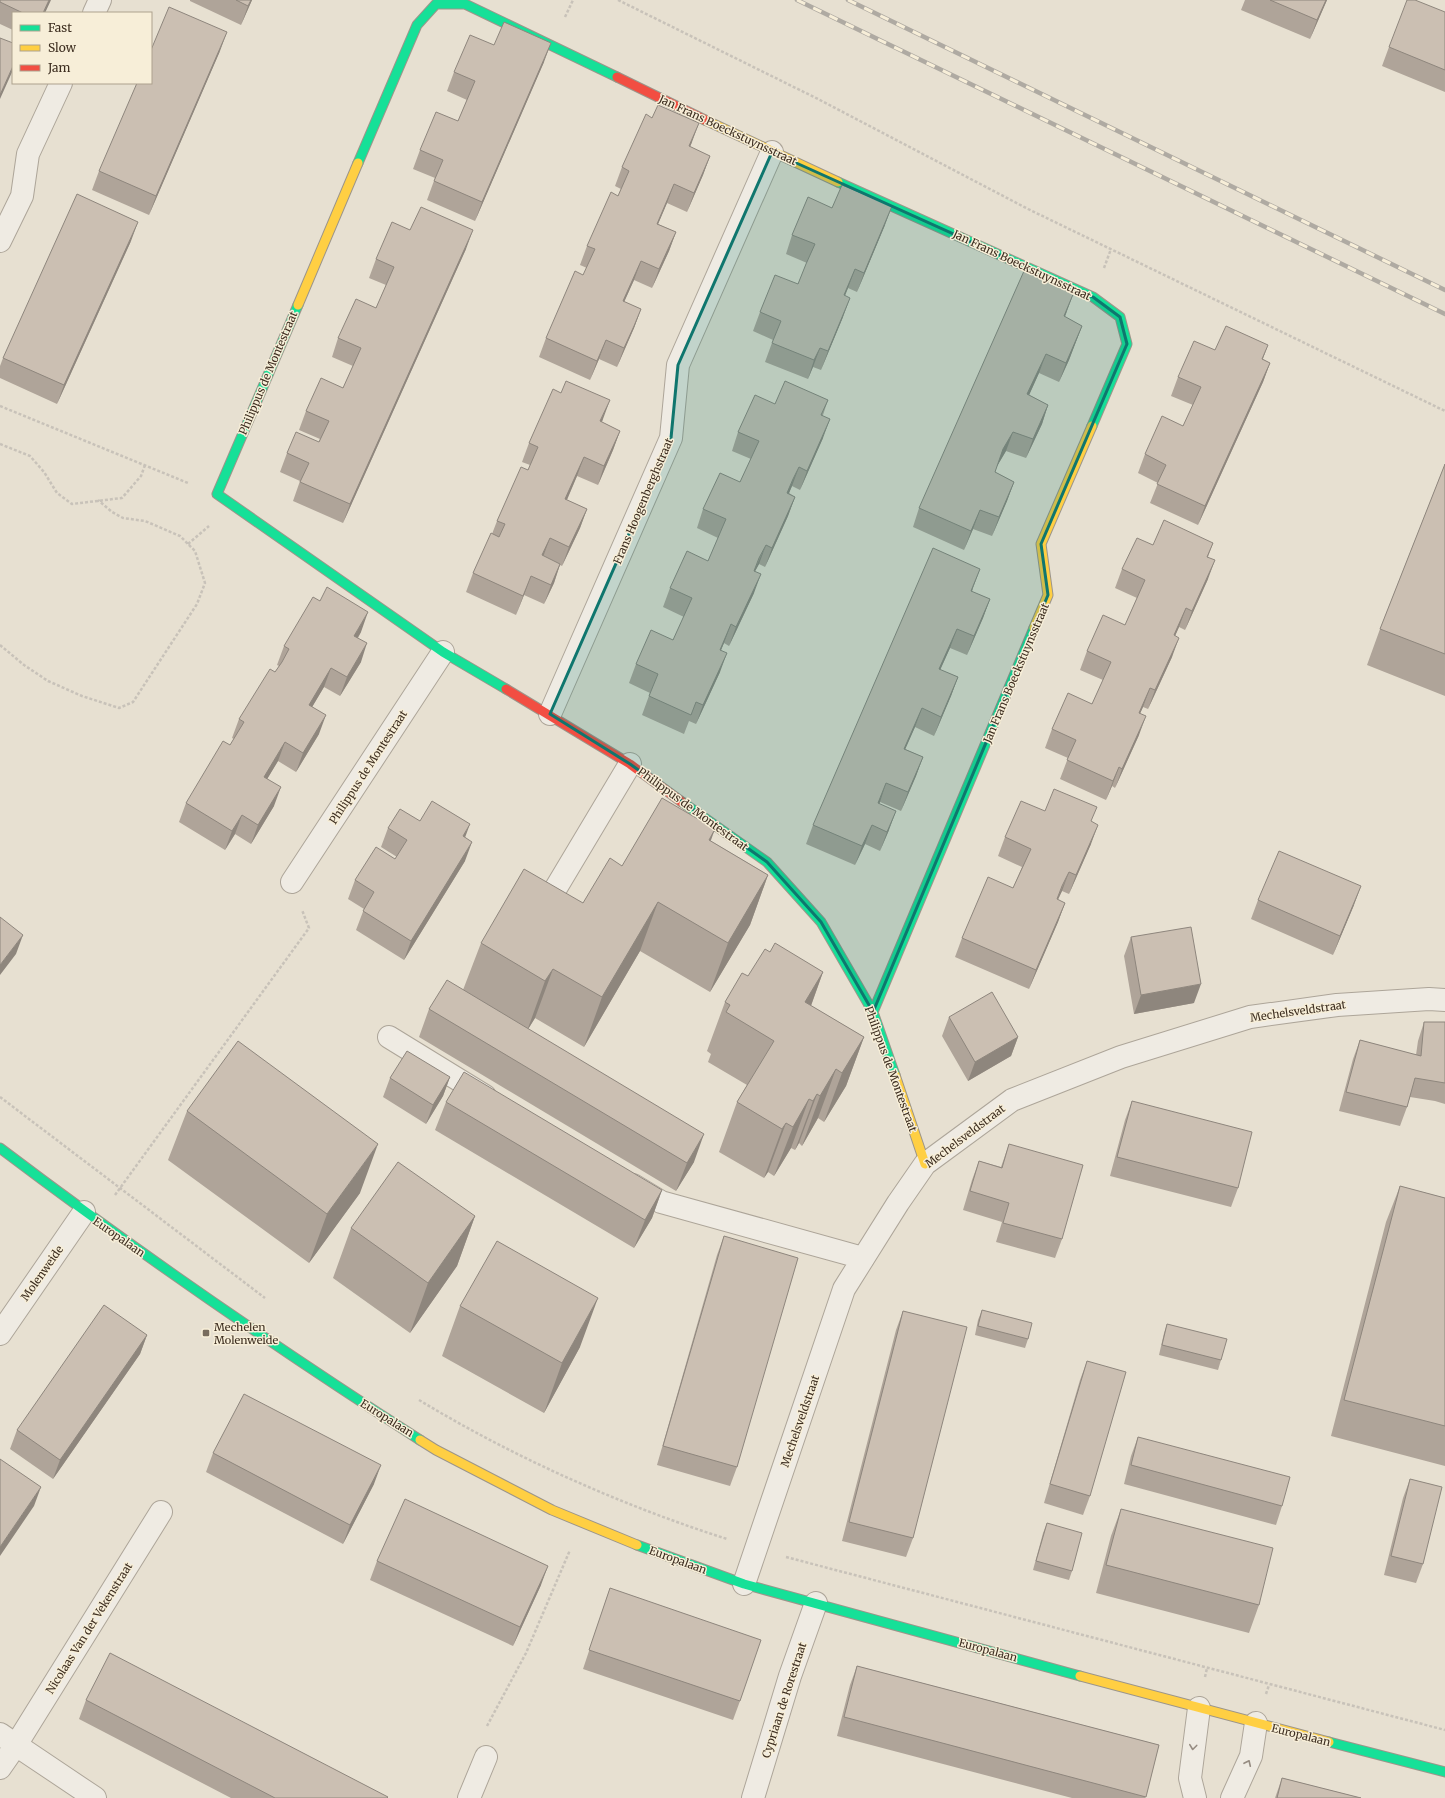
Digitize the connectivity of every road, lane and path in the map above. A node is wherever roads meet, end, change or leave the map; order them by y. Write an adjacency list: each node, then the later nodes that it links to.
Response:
1 (100, 0): 4 (street)
2 (618, 0): 9 (path)
3 (436, 4): 6 (street, Jan Frans Boeckstuynsstraat); 12 (street, Philippus de Montestraat)
4 (94, 12)
5 (61, 84): 7 (street)
6 (772, 152): 16 (street, Frans Hoogenberghstraat); 21 (street, Jan Frans Boeckstuynsstraat)
7 (0, 240)
8 (0, 406): 11 (path)
9 (1445, 412)
10 (0, 444): 13 (path)
11 (145, 465): 12 (path); 13 (path)
12 (217, 494): 15 (street, Philippus de Montestraat)
13 (98, 500): 14 (path)
14 (0, 644)
15 (443, 652): 16 (street, Philippus de Montestraat); 18 (street, Philippus de Montestraat)
16 (550, 714): 17 (street, Philippus de Montestraat)
17 (630, 764): 19 (street, Philippus de Montestraat); 21 (street, Philippus de Montestraat)
18 (292, 882): 28 (path)
19 (535, 923)
20 (1445, 1000): 26 (street, Mechelsveldstraat)
21 (872, 1012): 26 (street, Philippus de Montestraat)
22 (389, 1037): 24 (street)
23 (0, 1097): 28 (path)
24 (505, 1107)
25 (0, 1148): 29 (street, Europalaan)
26 (925, 1164): 31 (street, Mechelsveldstraat)
27 (614, 1174): 31 (street)
28 (120, 1188): 30 (path); 32 (path)
29 (84, 1212): 30 (street, Europalaan); 33 (street, Molenweide)
30 (105, 1227): 36 (street, Europalaan)
31 (863, 1258): 37 (street, Mechelsveldstraat)
32 (271, 1302)
33 (0, 1334)
34 (413, 1396): 37 (path)
35 (161, 1512): 43 (street, Nicolaas Van der Vekenstraat)
36 (583, 1523): 38 (street, Europalaan); 44 (path)
37 (756, 1548): 38 (street, Mechelsveldstraat); 42 (path)
38 (744, 1584): 39 (street, Europalaan)
39 (816, 1603): 40 (street, Europalaan); 49 (street, Cypriaan de Rorestraat)
40 (1199, 1708): 41 (street, Europalaan); 50 (street, one-way to 50)
41 (1256, 1723): 46 (street, Europalaan); 51 (street, one-way to 41)
42 (1445, 1730)
43 (8, 1739): 45 (street, Nicolaas Van der Vekenstraat); 47 (street)
44 (486, 1757): 48 (street)
45 (0, 1768)
46 (1445, 1772)
47 (95, 1798)
48 (468, 1798)
49 (753, 1798)
50 (1195, 1798)
51 (1232, 1798)

